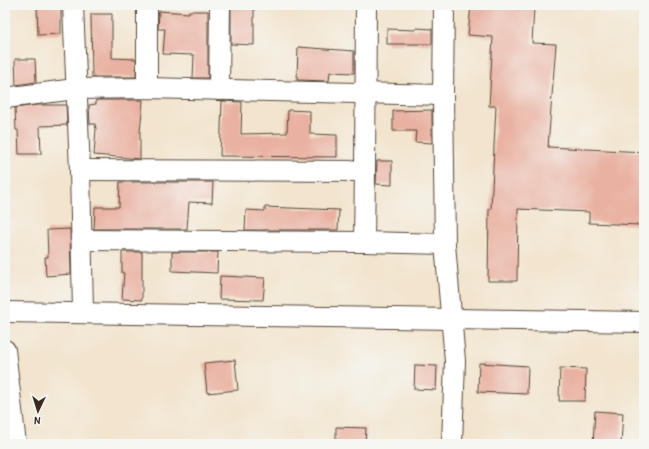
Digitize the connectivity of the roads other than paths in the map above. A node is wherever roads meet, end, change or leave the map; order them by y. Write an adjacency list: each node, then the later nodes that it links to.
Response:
1 (73, 5): 7 (street)
2 (147, 5): 6 (street)
3 (220, 5): 8 (street)
4 (366, 5): 9 (street)
5 (444, 5): 10 (street)
6 (147, 88): 7 (street); 8 (street)
7 (76, 89): 11 (street); 12 (street)
8 (218, 90): 9 (street)
9 (365, 93): 10 (street); 13 (street)
10 (443, 95): 16 (street)
11 (5, 98)
12 (80, 170): 13 (street); 14 (street)
13 (365, 171): 15 (street)
14 (82, 240): 15 (street); 18 (street)
15 (364, 242): 16 (street)
16 (445, 244): 19 (street)
17 (5, 312): 18 (street)
18 (83, 312): 19 (street)
19 (451, 319): 20 (street); 23 (street)
20 (644, 322)
21 (5, 350): 22 (street)
22 (16, 444)
23 (452, 444)

